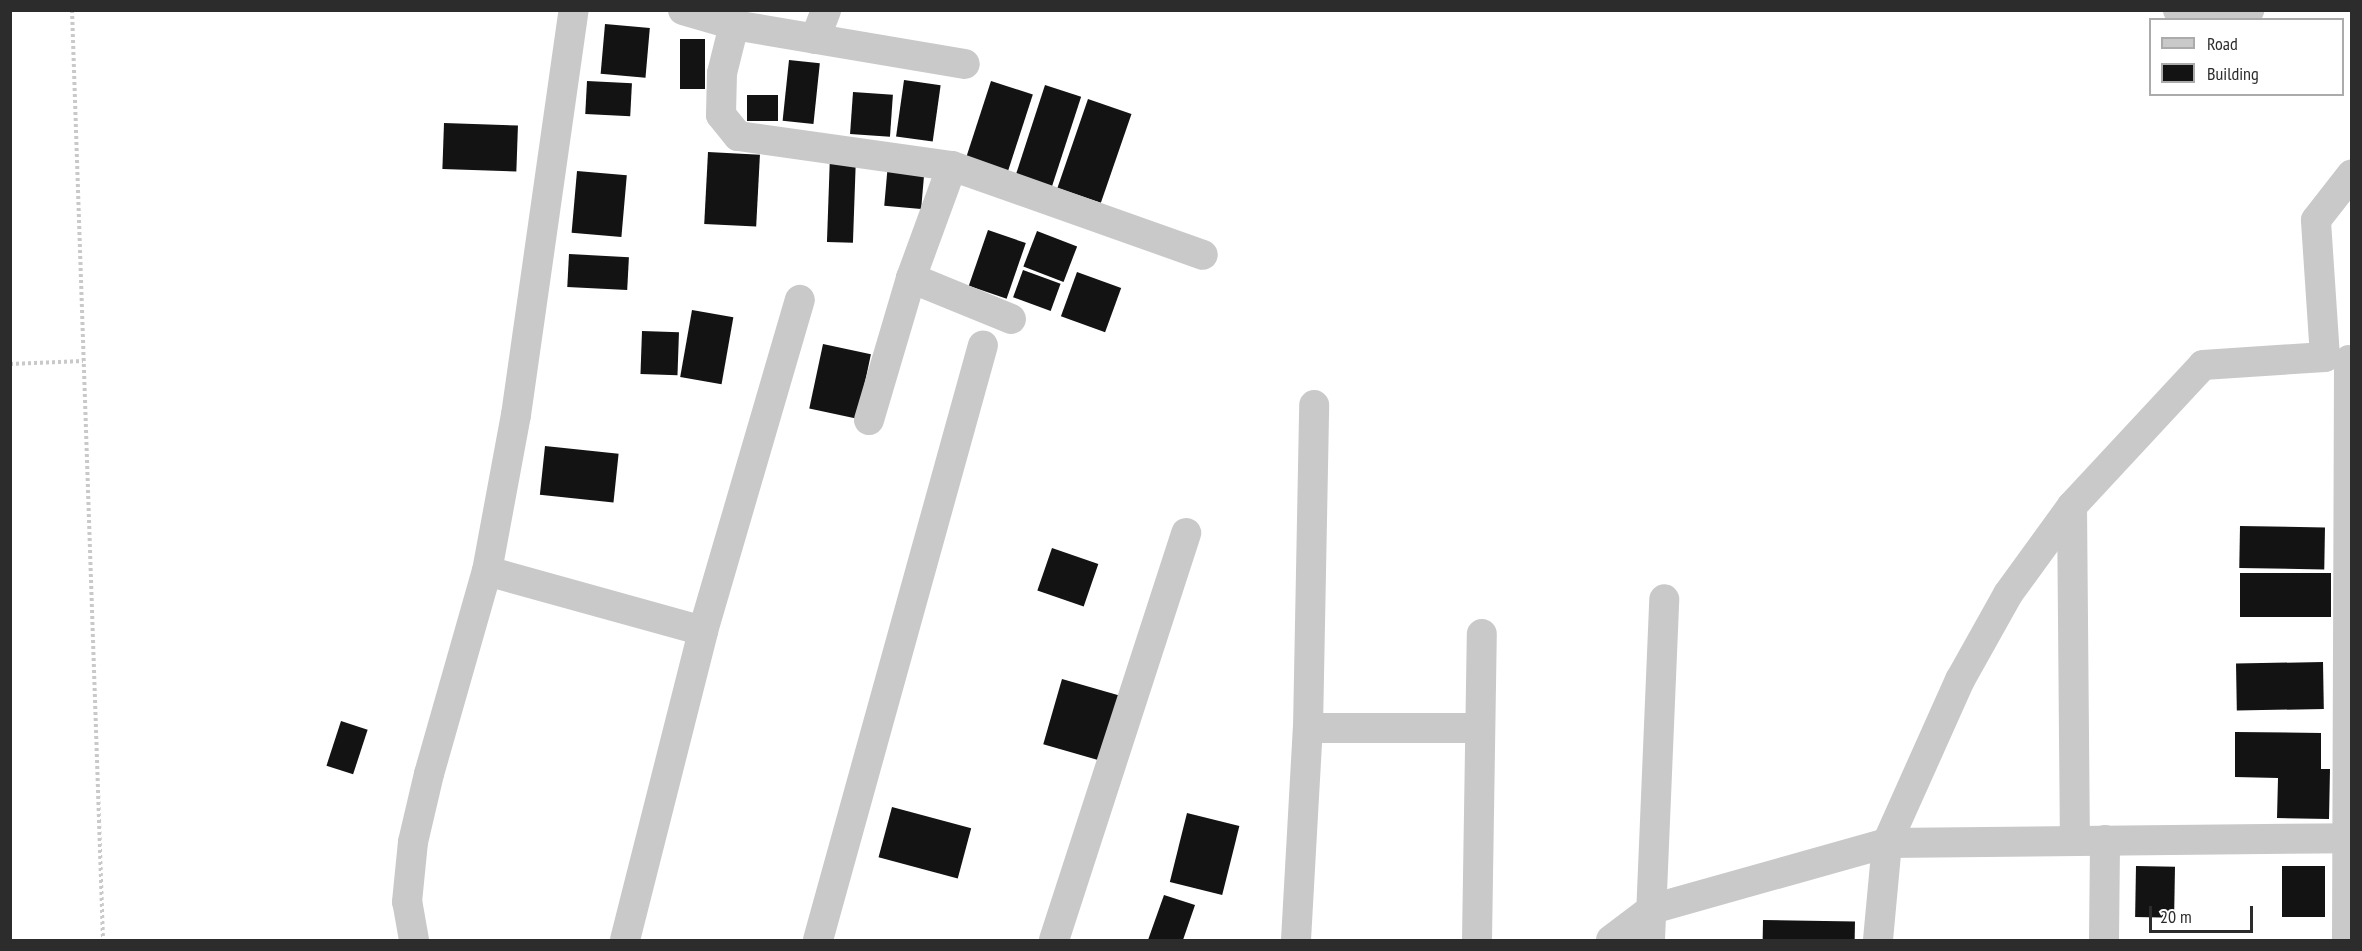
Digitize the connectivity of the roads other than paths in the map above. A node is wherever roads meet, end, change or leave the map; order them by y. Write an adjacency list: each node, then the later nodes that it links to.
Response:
1 (574, 10): 21 (street)
2 (683, 10): 6 (street)
3 (826, 10): 7 (street)
4 (2178, 10): 5 (street)
5 (2249, 10)
6 (734, 25): 7 (street); 9 (street)
7 (815, 39): 8 (street)
8 (965, 64)
9 (952, 166): 11 (street); 12 (street)
10 (2352, 174): 16 (street)
11 (1203, 255)
12 (910, 278): 14 (street); 18 (street)
13 (800, 300): 23 (street)
14 (1011, 319)
15 (983, 345): 34 (street)
16 (2342, 359): 19 (street); 27 (street)
17 (1314, 405): 25 (street)
18 (869, 420)
19 (2072, 506): 28 (street); 30 (street)
20 (1186, 533): 35 (street)
21 (487, 571): 23 (street); 32 (street)
22 (1664, 599): 31 (street)
23 (703, 631): 33 (street)
24 (1482, 634): 26 (street)
25 (1308, 728): 26 (street); 36 (street)
26 (1479, 728): 37 (street)
27 (2350, 838): 29 (street); 42 (street)
28 (2075, 840): 29 (street); 30 (street)
29 (2105, 840): 41 (street)
30 (1887, 843): 31 (street); 40 (street)
31 (1652, 909): 38 (street); 39 (street)
32 (414, 940)
33 (625, 940)
34 (818, 940)
35 (1054, 940)
36 (1296, 940)
37 (1477, 940)
38 (1611, 940)
39 (1650, 940)
40 (1878, 940)
41 (2104, 940)
42 (2347, 940)

